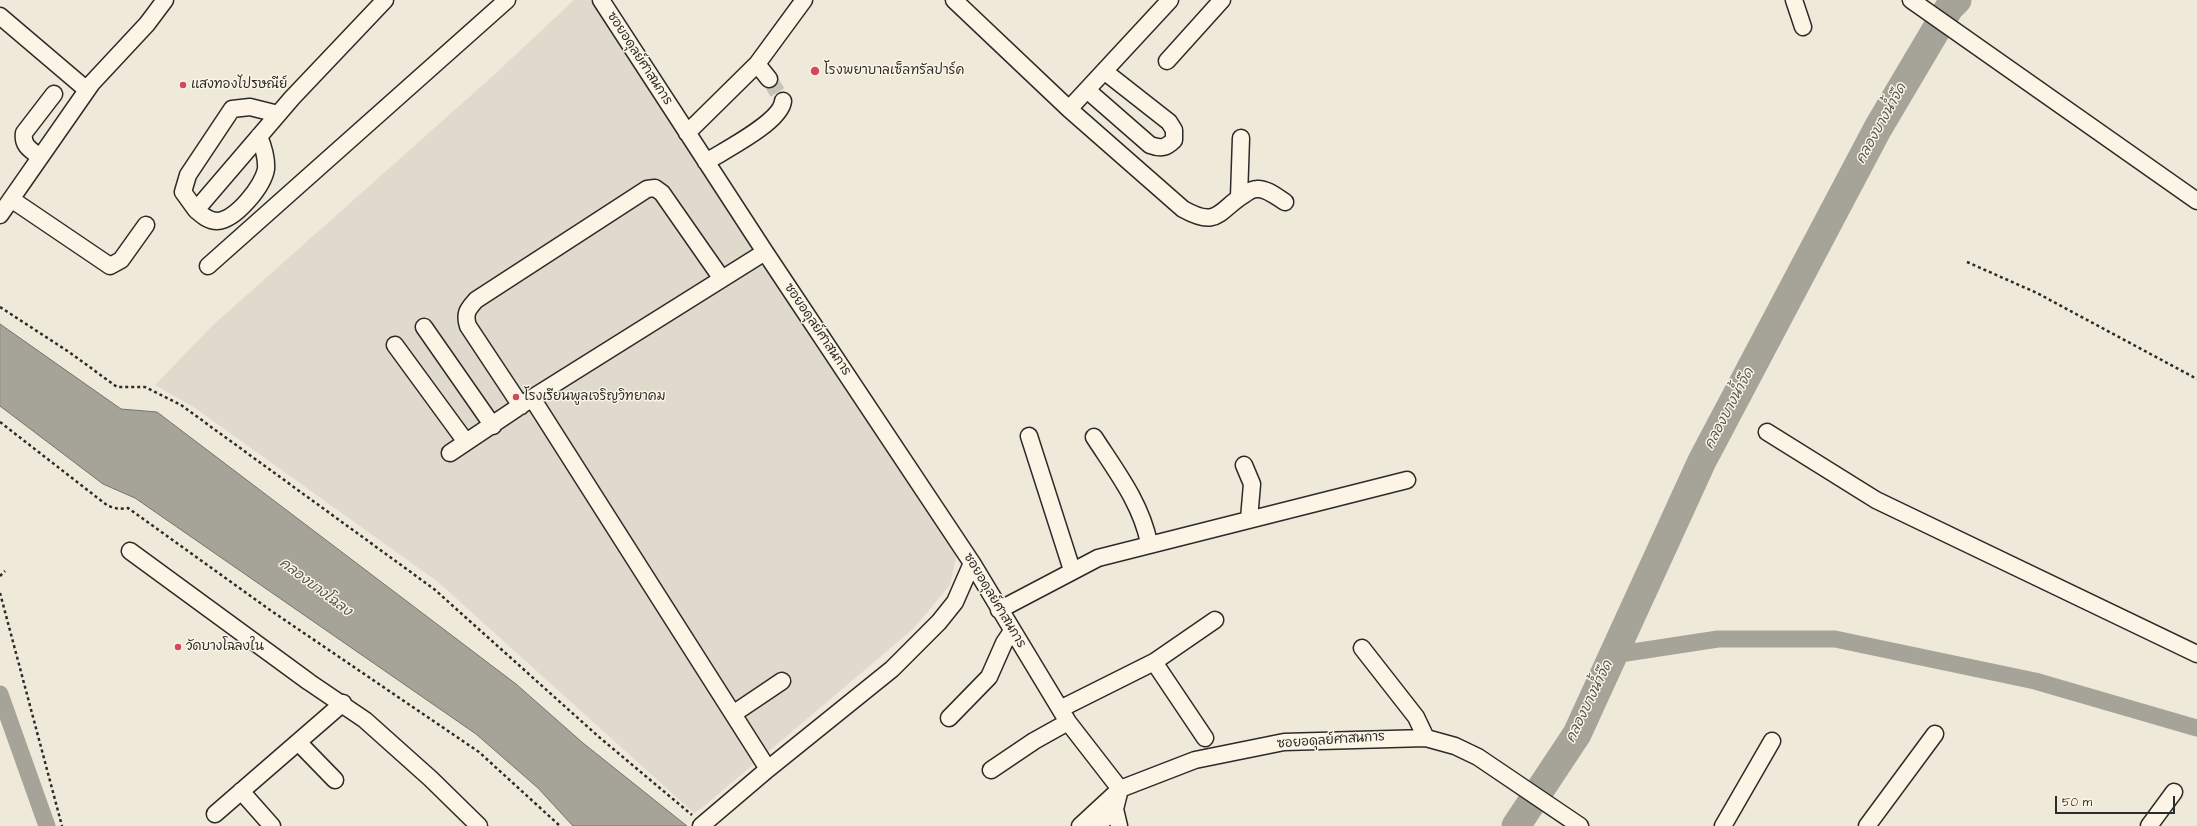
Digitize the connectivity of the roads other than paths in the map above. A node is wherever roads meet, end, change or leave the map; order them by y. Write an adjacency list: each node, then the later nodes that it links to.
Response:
1 (166, 0): 17 (street)
2 (385, 0): 22 (street)
3 (507, 0): 36 (street)
4 (601, 0): 23 (street, ซอยอดุลย์ศาสนการ)
5 (804, 0): 14 (street)
6 (954, 0): 21 (street)
7 (1170, 0): 15 (street)
8 (1222, 0): 13 (street)
9 (1794, 0): 12 (street)
10 (1911, 0): 30 (street)
11 (0, 16): 17 (street)
12 (1803, 27)
13 (1166, 61)
14 (757, 64): 16 (street); 23 (street)
15 (1104, 71): 18 (street); 18 (street)
16 (769, 79)
17 (86, 90): 26 (street)
18 (1087, 90): 21 (street)
19 (54, 94): 26 (street)
20 (783, 101): 27 (street)
21 (1069, 109): 28 (street)
22 (278, 114): 24 (street); 32 (street)
23 (687, 134): 27 (street, ซอยอดุลย์ศาสนการ)
24 (259, 136): 32 (street); 32 (street)
25 (1241, 138): 28 (street)
26 (40, 157): 29 (street)
27 (706, 162): 35 (street, ซอยอดุลย์ศาสนการ)
28 (1239, 197): 31 (street)
29 (11, 199): 33 (street); 34 (street)
30 (2197, 201)
31 (1285, 202)
32 (196, 210)
33 (0, 215)
34 (146, 225)
35 (765, 252): 37 (street); 52 (street, ซอยอดุลย์ศาสนการ)
36 (208, 266)
37 (722, 279): 40 (street); 40 (street)
38 (424, 327): 41 (street)
39 (395, 345): 45 (street)
40 (526, 402): 41 (street); 62 (street)
41 (493, 426): 45 (street)
42 (1767, 432): 58 (street)
43 (1029, 436): 53 (street)
44 (1094, 437): 50 (street)
45 (466, 442): 46 (street)
46 (450, 453)
47 (1244, 465): 49 (street)
48 (1407, 480): 49 (street)
49 (1249, 519): 50 (street)
50 (1149, 543): 53 (street)
51 (130, 551): 61 (street)
52 (972, 563): 54 (street, ซอยอดุลย์ศาสนการ); 70 (street)
53 (1072, 570): 54 (street)
54 (999, 610): 56 (street, ซอยอดุลย์ศาสนการ)
55 (1215, 620): 59 (street)
56 (1012, 632): 63 (street, ซอยอดุลย์ศาสนการ); 64 (street)
57 (1362, 648): 67 (street)
58 (2197, 654)
59 (1154, 662): 63 (street); 66 (street)
60 (782, 681): 62 (street)
61 (343, 704): 69 (street); 81 (street)
62 (733, 714): 70 (street)
63 (1064, 716): 71 (street); 73 (street, ซอยอดุลย์ศาสนการ)
64 (949, 718)
65 (1935, 734): 86 (street)
66 (1205, 738)
67 (1426, 738): 73 (street, ซอยอดุลย์ศาสนการ); 84 (street, ซอยอดุลย์ศาสนการ)
68 (1772, 741): 85 (street)
69 (298, 742): 72 (street); 74 (street)
70 (768, 769): 78 (street)
71 (991, 770)
72 (335, 780)
73 (1120, 789): 76 (street); 82 (street)
74 (241, 792): 77 (street); 80 (street)
75 (2174, 792): 87 (street)
76 (1115, 809): 79 (street); 83 (street)
77 (215, 814)
78 (704, 823)
79 (1100, 825)
80 (272, 826)
81 (479, 826)
82 (1080, 826)
83 (1119, 826)
84 (1580, 826)
85 (1723, 826)
86 (1867, 826)
87 (2149, 826)

